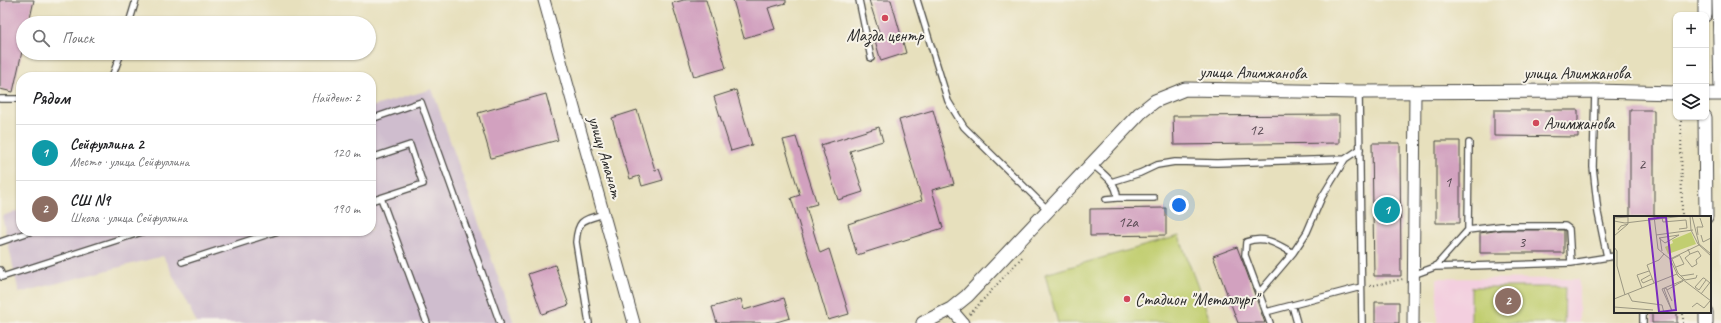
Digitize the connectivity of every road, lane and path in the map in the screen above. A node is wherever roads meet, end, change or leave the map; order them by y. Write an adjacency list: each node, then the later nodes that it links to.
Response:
1 (136, 0): 8 (lane)
2 (544, 0): 35 (street, улицу Аманат)
3 (859, 0): 9 (lane)
4 (917, 0): 34 (lane)
5 (1705, 0): 7 (street)
6 (1719, 0): 16 (street)
7 (1705, 12)
8 (131, 16)
9 (871, 58)
10 (118, 60): 11 (lane)
11 (114, 72)
12 (1595, 91): 14 (street, улица Алимжанова); 15 (street, улица Алимжанова); 45 (lane)
13 (1359, 92): 14 (street, улица Алимжанова); 24 (lane); 27 (street, улица Алимжанова)
14 (1415, 92): 50 (street)
15 (1673, 93)
16 (1721, 93): 17 (street)
17 (1709, 94)
18 (0, 99): 19 (lane)
19 (16, 99)
20 (376, 117): 57 (lane)
21 (1681, 120): 36 (path)
22 (1705, 120): 37 (street)
23 (1469, 143): 38 (lane)
24 (1360, 149): 26 (lane); 51 (lane)
25 (376, 156): 29 (lane)
26 (1345, 160): 28 (lane); 43 (lane)
27 (1092, 164): 28 (lane); 34 (street, улица Алимжанова)
28 (1111, 182): 30 (lane)
29 (380, 198): 32 (lane); 56 (lane)
30 (1117, 198): 31 (lane); 33 (lane)
31 (1154, 198)
32 (376, 199)
33 (1106, 199)
34 (1048, 210): 54 (street, улица Алимжанова)
35 (604, 214): 58 (lane); 59 (street, улицу Аманат)
36 (1682, 216)
37 (1706, 216)
38 (1468, 230): 47 (lane); 48 (lane)
39 (17, 236): 42 (lane)
40 (129, 236): 49 (lane)
41 (263, 236): 46 (lane)
42 (0, 242)
43 (1293, 253): 52 (lane); 52 (lane)
44 (1614, 256): 45 (lane)
45 (1607, 258): 47 (lane)
46 (182, 262)
47 (1571, 263): 48 (lane)
48 (1435, 267): 50 (lane)
49 (0, 270)
50 (1413, 276): 51 (path); 65 (street)
51 (1361, 287): 53 (lane); 64 (lane)
52 (1259, 293): 55 (lane)
53 (1292, 305): 55 (lane); 63 (lane)
54 (951, 310): 60 (street, улица Алимжанова); 61 (street)
55 (1266, 312): 62 (lane)
56 (427, 323)
57 (500, 323)
58 (589, 323)
59 (634, 323)
60 (923, 323)
61 (963, 323)
62 (1270, 323)
63 (1297, 323)
64 (1362, 323)
65 (1413, 323)

